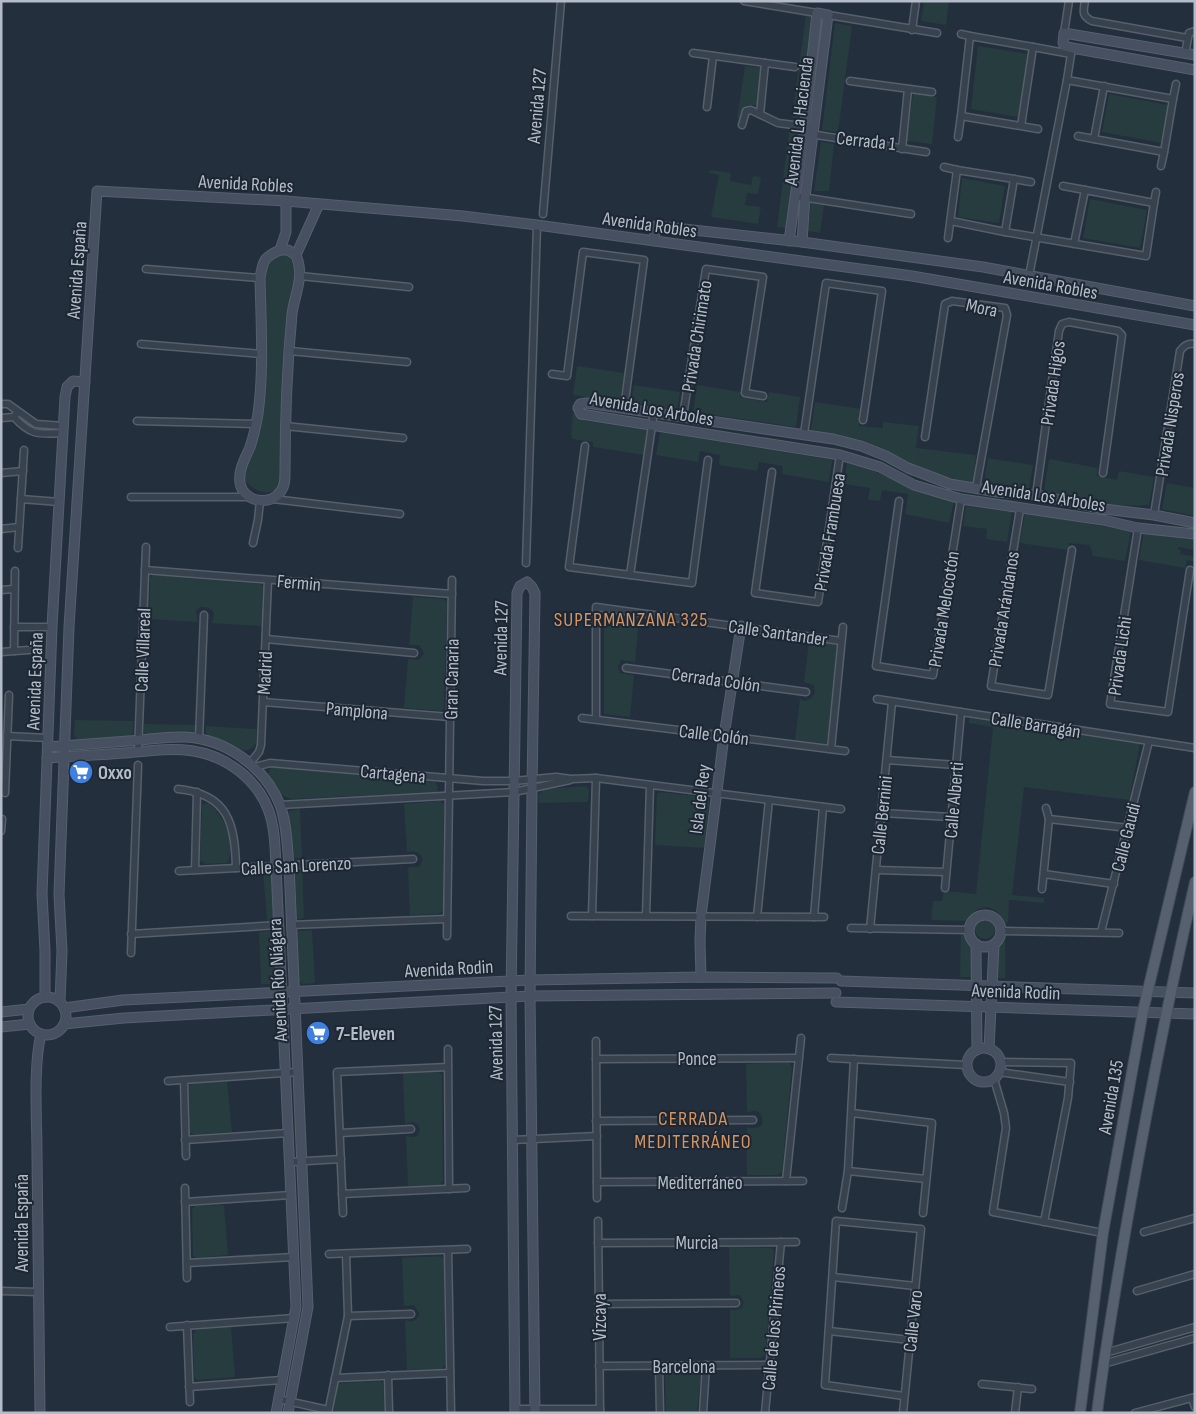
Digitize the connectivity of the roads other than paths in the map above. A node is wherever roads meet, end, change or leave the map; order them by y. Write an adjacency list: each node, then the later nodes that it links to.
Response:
1 (562, 1): 59 (street, Avenida 127)
2 (744, 1): 6 (street)
3 (916, 1): 8 (street)
4 (1069, 1): 11 (street)
5 (1085, 1): 14 (street)
6 (817, 13): 7 (street); 37 (street)
7 (828, 15): 8 (street); 38 (street, Avenida La Hacienda)
8 (912, 30): 10 (street)
9 (1195, 30): 14 (street)
10 (937, 33)
11 (1064, 33): 16 (street); 18 (street)
12 (961, 34): 13 (street)
13 (970, 36): 15 (street); 33 (street)
14 (1188, 38): 18 (street)
15 (1033, 47): 16 (street); 35 (street)
16 (1072, 51): 23 (street); 25 (street)
17 (693, 53): 19 (street)
18 (1185, 54): 20 (street)
19 (713, 56): 21 (street); 31 (street)
20 (1195, 56)
21 (765, 63): 22 (street); 32 (street)
22 (795, 67)
23 (1195, 70)
24 (850, 80): 28 (street)
25 (1067, 80): 27 (street); 65 (street)
26 (1176, 84): 30 (street)
27 (1104, 86): 30 (street); 41 (street)
28 (908, 89): 29 (street); 42 (street, Cerrada 1)
29 (932, 92)
30 (1173, 99): 44 (street)
31 (707, 107)
32 (760, 114): 34 (street); 37 (street, Cerrada 1)
33 (961, 116): 35 (street); 40 (street)
34 (742, 125)
35 (1021, 126): 36 (street)
36 (1038, 129)
37 (805, 130): 38 (street, Cerrada 1); 54 (street)
38 (814, 131): 42 (street, Cerrada 1); 55 (street, Avenida La Hacienda)
39 (1078, 136): 41 (street)
40 (958, 137)
41 (1094, 139): 44 (street)
42 (902, 149): 43 (street)
43 (926, 152)
44 (1164, 152): 45 (street)
45 (1161, 166)
46 (944, 167): 47 (street)
47 (958, 170): 48 (street); 61 (street)
48 (1014, 179): 49 (street); 63 (street)
49 (1031, 182)
50 (1063, 186): 51 (street)
51 (1085, 190): 57 (street); 69 (street)
52 (97, 191): 56 (street, Avenida Robles); 85 (street, Avenida España)
53 (1156, 192): 57 (street)
54 (795, 196): 55 (street); 67 (street)
55 (805, 197): 60 (street); 68 (street, Avenida La Hacienda)
56 (286, 201): 58 (street, Avenida Robles); 70 (street)
57 (1154, 203): 69 (street)
58 (319, 204): 62 (street, Avenida Robles); 71 (street)
59 (542, 214)
60 (911, 214)
61 (951, 221): 63 (street); 64 (street)
62 (537, 225): 66 (street, Avenida Robles); 141 (street)
63 (1005, 232): 65 (street)
64 (948, 238)
65 (1036, 238): 69 (street); 74 (street)
66 (654, 241): 67 (street, Avenida Robles); 78 (street, Avenida Robles)
67 (789, 241): 68 (street, Avenida Robles)
68 (802, 242): 74 (street, Avenida Robles)
69 (1074, 244)
70 (280, 250): 71 (street); 75 (street)
71 (296, 255): 73 (street)
72 (146, 269): 75 (street)
73 (300, 276): 76 (street); 81 (street)
74 (1029, 276): 77 (street, Avenida Robles)
75 (260, 278): 82 (street)
76 (409, 287)
77 (1195, 306)
78 (1195, 325)
79 (140, 344): 82 (street)
80 (1195, 344): 130 (street, Privada Nisperos)
81 (290, 351): 83 (street); 97 (street)
82 (261, 354): 96 (street)
83 (407, 362)
84 (552, 374): 88 (street)
85 (85, 382): 99 (street, Avenida España); 180 (street, Avenida España)
86 (763, 396): 91 (street, Privada Chirimato)
87 (1, 404): 89 (street)
88 (624, 408): 90 (street, Avenida Los Arboles); 98 (street, Avenida Los Arboles)
89 (19, 411): 92 (street); 99 (street)
90 (654, 412): 91 (street, Avenida Los Arboles); 98 (street)
91 (684, 416): 100 (street, Avenida Los Arboles)
92 (14, 417): 93 (street); 99 (street)
93 (1, 418)
94 (863, 420): 101 (street)
95 (137, 421): 96 (street)
96 (256, 424): 119 (street)
97 (285, 426): 103 (street); 121 (street)
98 (652, 426): 104 (street, Avenida Los Arboles); 145 (street)
99 (63, 429): 125 (street, Avenida España)
100 (768, 430): 101 (street, Avenida Los Arboles); 104 (street)
101 (804, 434): 108 (street, Avenida Los Arboles)
102 (925, 437): 115 (street, Mora)
103 (403, 438)
104 (766, 443): 107 (street, Avenida Los Arboles)
105 (585, 446): 145 (street)
106 (24, 450): 111 (street)
107 (840, 456): 110 (street, Avenida Los Arboles); 112 (street, Privada Frambuesa)
108 (886, 456): 110 (street); 115 (street, Avenida Los Arboles)
109 (708, 460): 145 (street)
110 (880, 467): 122 (street, Avenida Los Arboles)
111 (22, 471): 113 (street); 120 (street)
112 (772, 472)
113 (1, 473)
114 (1103, 473): 117 (street, Privada Higos)
115 (976, 488): 116 (street, Avenida Los Arboles)
116 (997, 492): 117 (street, Avenida Los Arboles); 126 (street)
117 (1036, 495): 128 (street, Avenida Los Arboles)
118 (131, 497): 119 (street)
119 (249, 497): 123 (street)
120 (21, 499): 125 (street); 133 (street)
121 (273, 499): 123 (street); 129 (street)
122 (960, 499): 124 (street, Privada Melocotón); 126 (street, Avenida Los Arboles)
123 (260, 501): 137 (street)
124 (898, 501)
125 (59, 502): 154 (street, Avenida España)
126 (995, 504): 127 (street, Avenida Los Arboles)
127 (1020, 508): 131 (street, Avenida Los Arboles); 140 (street, Privada Arándanos)
128 (1104, 509): 130 (street, Avenida Los Arboles); 131 (street)
129 (400, 514)
130 (1154, 515): 132 (street, Avenida Los Arboles)
131 (1103, 520): 134 (street, Avenida Los Arboles)
132 (1195, 523)
133 (19, 527): 135 (street); 139 (street)
134 (1138, 528): 136 (street, Avenida Los Arboles); 143 (street, Privada Lichi)
135 (1, 529)
136 (1195, 534)
137 (253, 543)
138 (146, 547): 142 (street, Calle Villareal)
139 (18, 548)
140 (1072, 550)
141 (526, 563)
142 (145, 570): 146 (street, Fermin); 177 (street, Calle Villareal)
143 (1190, 570)
144 (15, 571): 148 (street)
145 (630, 575)
146 (268, 580): 150 (street, Fermin); 156 (street, Madrid)
147 (452, 580): 150 (street, Gran Canaria)
148 (14, 589): 149 (street); 153 (street)
149 (1, 590)
150 (452, 594): 171 (street, Gran Canaria)
151 (204, 615): 176 (street)
152 (741, 626): 157 (street, Calle Santander); 163 (street, Isla del Rey); 173 (street, Calle Santander)
153 (14, 627): 154 (street); 159 (street)
154 (52, 627): 179 (street, Avenida España)
155 (843, 627): 157 (street)
156 (266, 639): 161 (street); 167 (street, Madrid)
157 (841, 641): 182 (street)
158 (29, 650): 159 (street)
159 (14, 651): 160 (street)
160 (1, 652)
161 (414, 653)
162 (626, 668): 163 (street, Cerrada Colón)
163 (732, 681): 164 (street, Cerrada Colón); 175 (street, Isla del Rey)
164 (806, 692)
165 (9, 695): 170 (street)
166 (876, 699): 168 (street, Calle Barragán)
167 (263, 702): 171 (street, Pamplona); 190 (street, Madrid)
168 (892, 702): 169 (street, Calle Barragán); 187 (street, Calle Bernini)
169 (961, 712): 178 (street, Calle Barragán); 188 (street, Calle Alberti)
170 (5, 716): 174 (street)
171 (450, 717): 191 (street, Gran Canaria)
172 (582, 718): 173 (street, Calle Colón)
173 (596, 719): 175 (street, Calle Colón)
174 (7, 736): 179 (street); 193 (street)
175 (724, 736): 182 (street, Calle Colón); 202 (street, Isla del Rey)
176 (199, 739): 177 (street, Avenida Río Niágara); 190 (street, Avenida Río Niágara)
177 (139, 740): 180 (street, Avenida Río Niágara); 184 (street, Calle Villareal)
178 (1149, 741): 181 (street, Calle Barragán); 213 (street, Calle Gaudi)
179 (48, 742): 180 (street, Avenida Río Niágara); 186 (street, Avenida España)
180 (65, 746): 185 (street, Avenida España)
181 (1195, 748)
182 (831, 749): 183 (street, Calle Colón)
183 (845, 751)
184 (138, 752): 185 (street, Avenida Río Niágara); 217 (street, Avenida Río Niágara)
185 (64, 757): 186 (street, Avenida Río Niágara); 264 (street, Avenida España)
186 (47, 758): 262 (street, Avenida España)
187 (887, 760): 188 (street); 209 (street, Calle Bernini)
188 (956, 764): 210 (street, Calle Alberti)
189 (138, 765): 244 (street)
190 (253, 765): 191 (street, Cartagena); 205 (street, Avenida Río Niágara)
191 (449, 778): 194 (street, Cartagena); 203 (street, Gran Canaria)
192 (596, 778): 195 (street); 196 (street); 229 (street)
193 (4, 779): 201 (street)
194 (514, 781): 195 (street, Cartagena); 195 (street, Avenida 127); 199 (street, Avenida 127)
195 (532, 784): 199 (street, Cartagena); 251 (street, Avenida 127)
196 (650, 785): 202 (street); 230 (street)
197 (178, 789): 198 (street)
198 (197, 792): 218 (street); 219 (street)
199 (514, 792): 203 (street, Cartagena); 252 (street, Avenida 127)
200 (1195, 792): 256 (main road, Avenida 135)
201 (5, 793)
202 (717, 794): 204 (street); 231 (street, Isla del Rey)
203 (449, 796): 205 (street, Cartagena); 235 (street)
204 (769, 800): 206 (street); 232 (street)
205 (280, 805): 216 (street, Avenida Río Niágara)
206 (824, 807): 208 (street); 233 (street)
207 (1046, 808): 211 (street)
208 (841, 809)
209 (882, 813): 210 (street); 220 (street, Calle Bernini)
210 (951, 817): 222 (street, Calle Alberti)
211 (1049, 819): 213 (street); 223 (street)
212 (2, 820): 214 (street)
213 (1128, 828): 225 (street, Calle Gaudi)
214 (1, 831)
215 (413, 859): 216 (street, Calle San Lorenzo)
216 (288, 865): 217 (street, Calle San Lorenzo); 237 (street, Avenida Río Niágara)
217 (276, 866): 218 (street, Calle San Lorenzo); 236 (street, Avenida Río Niágara)
218 (236, 868): 219 (street, Calle San Lorenzo)
219 (195, 870): 221 (street, Calle San Lorenzo)
220 (876, 870): 222 (street); 239 (street, Calle Bernini)
221 (179, 871)
222 (946, 872): 226 (street, Calle Alberti)
223 (1044, 874): 225 (street); 227 (street)
224 (1195, 882): 257 (main road, Avenida 135)
225 (1114, 884): 242 (street, Calle Gaudi)
226 (945, 888)
227 (1042, 889)
228 (571, 916): 229 (street)
229 (592, 916): 230 (street)
230 (646, 916): 231 (street)
231 (701, 916): 232 (street); 249 (street, Isla del Rey)
232 (757, 916): 233 (street)
233 (814, 917): 234 (street)
234 (824, 917)
235 (447, 919): 237 (street); 245 (street)
236 (279, 925): 244 (street); 258 (street, Avenida Río Niágara)
237 (291, 925): 255 (street, Avenida Río Niágara)
238 (851, 928): 239 (street)
239 (870, 929): 240 (street)
240 (969, 930): 241 (street); 246 (street)
241 (1002, 931): 242 (street); 247 (street)
242 (1101, 932): 243 (street)
243 (1119, 933)
244 (131, 934): 248 (street)
245 (447, 936)
246 (976, 944): 247 (street); 253 (street)
247 (994, 945): 254 (street)
248 (131, 953)
249 (702, 978): 250 (street, Avenida Rodin); 251 (street, Avenida Rodin)
250 (790, 978): 253 (street, Avenida Rodin); 259 (street)
251 (530, 980): 252 (street, Avenida Rodin); 261 (street, Avenida 127)
252 (512, 981): 255 (street, Avenida Rodin); 263 (street, Avenida 127)
253 (976, 985): 254 (street, Avenida Rodin); 265 (street)
254 (992, 985): 256 (street, Avenida Rodin); 266 (street)
255 (294, 991): 258 (street, Avenida Rodin); 269 (street, Avenida Río Niágara)
256 (1148, 991): 257 (street, Avenida Rodin); 270 (main road, Avenida 135)
257 (1170, 991): 260 (street, Avenida Rodin); 272 (main road, Avenida 135)
258 (282, 992): 264 (street, Avenida Rodin); 268 (street, Avenida Río Niágara)
259 (790, 993): 261 (street, Avenida Rodin); 265 (street, Avenida Rodin)
260 (1195, 993)
261 (530, 996): 263 (street, Avenida Rodin); 303 (street, Avenida 127)
262 (45, 997): 264 (street); 267 (street)
263 (511, 998): 269 (street, Avenida Rodin); 305 (street, Avenida 127)
264 (62, 1005): 275 (street, Avenida España)
265 (976, 1006): 266 (street, Avenida Rodin); 282 (street)
266 (991, 1007): 270 (street, Avenida Rodin); 281 (street)
267 (29, 1009): 271 (street); 274 (street)
268 (283, 1009): 269 (street, Avenida Rodin); 275 (street, Avenida Rodin); 290 (street, Avenida Río Niágara)
269 (295, 1009): 291 (street, Avenida Río Niágara)
270 (1143, 1011): 272 (street, Avenida Rodin); 329 (main road, Avenida 135)
271 (1, 1012)
272 (1166, 1012): 273 (street, Avenida Rodin); 358 (main road, Avenida 135)
273 (1195, 1014)
274 (30, 1024): 276 (street); 277 (street)
275 (64, 1024): 277 (street)
276 (1, 1027)
277 (41, 1034): 345 (street, Avenida España)
278 (801, 1038): 283 (street)
279 (596, 1041): 285 (street)
280 (448, 1049): 289 (street)
281 (989, 1049): 282 (street); 287 (street)
282 (977, 1050): 288 (street)
283 (799, 1058): 285 (street, Ponce); 312 (street)
284 (831, 1058): 286 (street)
285 (596, 1059): 298 (street)
286 (854, 1059): 288 (street); 296 (street)
287 (1001, 1062): 292 (street); 295 (street)
288 (966, 1065): 292 (street)
289 (448, 1067): 300 (street); 317 (street)
290 (286, 1072): 291 (street); 293 (street); 301 (street, Avenida Río Niágara)
291 (298, 1072): 308 (street, Avenida Río Niágara)
292 (997, 1076): 295 (street); 327 (street)
293 (184, 1080): 294 (street); 304 (street)
294 (168, 1081)
295 (1070, 1082): 327 (street)
296 (852, 1113): 310 (street); 311 (street)
297 (753, 1120): 298 (street)
298 (596, 1122): 302 (street)
299 (411, 1129): 300 (street)
300 (340, 1132): 307 (street)
301 (288, 1133): 304 (street); 309 (street, Avenida Río Niágara)
302 (596, 1136): 303 (street); 314 (street)
303 (532, 1138): 305 (street); 380 (street, Avenida 127)
304 (185, 1140): 306 (street)
305 (513, 1140): 379 (street, Avenida 127)
306 (186, 1156)
307 (341, 1159): 308 (street); 318 (street)
308 (302, 1161): 309 (street); 377 (street, Avenida Río Niágara)
309 (290, 1162): 319 (street, Avenida Río Niágara)
310 (848, 1171): 311 (street); 322 (street)
311 (926, 1178): 324 (street)
312 (786, 1181): 313 (street, Mediterráneo); 314 (street, Mediterráneo)
313 (803, 1181)
314 (597, 1182): 320 (street)
315 (185, 1188): 321 (street)
316 (466, 1188): 317 (street)
317 (449, 1189): 318 (street)
318 (342, 1194): 323 (street)
319 (291, 1196): 321 (street); 337 (street, Avenida Río Niágara)
320 (597, 1198)
321 (186, 1202): 338 (street)
322 (842, 1208)
323 (343, 1213)
324 (923, 1213)
325 (1195, 1218): 328 (street)
326 (598, 1221): 332 (street, Vizcaya)
327 (1044, 1222): 329 (street)
328 (1144, 1232)
329 (1103, 1233): 393 (main road, Avenida 135)
330 (781, 1242): 331 (street, Murcia); 332 (street, Murcia); 362 (street, Calle de los Pirineos)
331 (796, 1242)
332 (598, 1243): 347 (street, Vizcaya)
333 (467, 1249): 334 (street)
334 (448, 1250): 336 (street); 365 (street)
335 (329, 1254): 336 (street)
336 (346, 1254): 349 (street)
337 (294, 1257): 338 (street); 350 (street, Avenida Río Niágara)
338 (187, 1263): 341 (street)
339 (1195, 1274): 344 (street)
340 (833, 1277): 342 (street); 342 (street, Calle Varo); 354 (street)
341 (187, 1278)
342 (915, 1286): 356 (street, Calle Varo)
343 (1, 1291): 345 (street)
344 (1137, 1291)
345 (38, 1292): 383 (street, Avenida España)
346 (736, 1302): 347 (street)
347 (599, 1304): 363 (street, Vizcaya)
348 (411, 1314): 349 (street)
349 (348, 1316): 367 (street)
350 (294, 1318): 351 (street); 368 (street, Avenida Río Niágara)
351 (187, 1325): 352 (street); 370 (street)
352 (170, 1327)
353 (1195, 1327): 357 (street)
354 (829, 1331): 356 (street); 373 (street)
355 (1195, 1338): 359 (street)
356 (910, 1340): 373 (street, Calle Varo)
357 (1128, 1346): 358 (street); 359 (street)
358 (1104, 1353): 360 (main road, Avenida 135)
359 (1130, 1356): 360 (street)
360 (1103, 1364): 394 (main road, Avenida 135)
361 (706, 1365): 362 (street, Barcelona); 364 (street, Barcelona); 389 (street)
362 (769, 1365): 390 (street, Calle de los Pirineos)
363 (599, 1366): 364 (street, Barcelona); 381 (street, Vizcaya)
364 (659, 1366): 388 (street)
365 (450, 1373): 366 (street); 387 (street)
366 (388, 1376): 367 (street); 386 (street)
367 (335, 1378): 382 (street)
368 (282, 1380): 370 (street); 375 (street, Avenida Río Niágara)
369 (982, 1384): 371 (street)
370 (190, 1387): 376 (street)
371 (1018, 1387): 372 (street); 392 (street)
372 (1032, 1389)
373 (904, 1396): 391 (street, Calle Varo)
374 (1194, 1398): 378 (street); 395 (street)
375 (278, 1399): 377 (street); 384 (street, Avenida Río Niágara)
376 (190, 1402)
377 (290, 1402): 382 (street); 385 (street, Avenida Río Niágara)
378 (1195, 1407)
379 (515, 1411): 380 (street)
380 (535, 1411): 381 (street)
381 (600, 1411)
382 (328, 1412)
383 (40, 1413)
384 (276, 1413)
385 (288, 1413)
386 (389, 1413)
387 (451, 1413)
388 (660, 1413)
389 (703, 1413)
390 (764, 1413)
391 (903, 1413)
392 (1015, 1413)
393 (1080, 1413)
394 (1097, 1413)
395 (1135, 1413)

